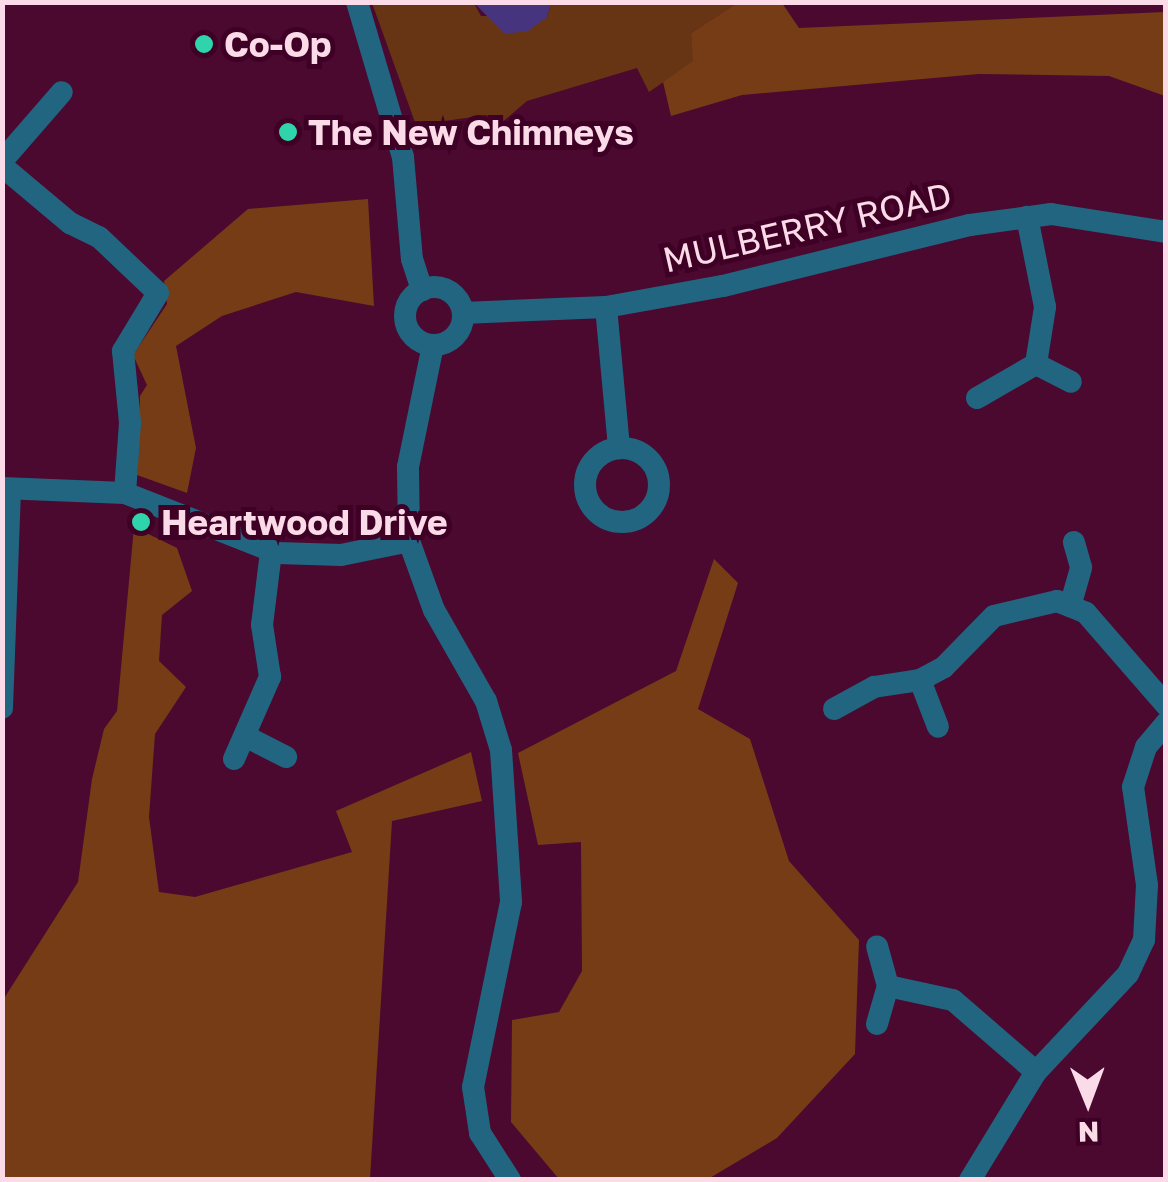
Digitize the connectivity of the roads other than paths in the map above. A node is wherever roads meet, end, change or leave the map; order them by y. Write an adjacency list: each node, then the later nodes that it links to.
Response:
1 (357, 2): 6 (street)
2 (62, 92): 3 (street)
3 (2, 164): 15 (street)
4 (1027, 217): 5 (street, MULBERRY ROAD); 7 (street, MULBERRY ROAD); 10 (street)
5 (1166, 232)
6 (422, 290): 8 (street); 9 (street)
7 (606, 306): 8 (street, MULBERRY ROAD); 13 (street)
8 (463, 314): 9 (street)
9 (434, 345): 16 (street)
10 (1036, 364): 11 (street); 12 (street)
11 (1072, 382)
12 (977, 398)
13 (619, 448)
14 (6, 489): 15 (street); 20 (street)
15 (125, 493): 18 (street)
16 (409, 541): 18 (street); 34 (street)
17 (1074, 542): 19 (street)
18 (271, 552): 27 (street)
19 (1071, 604): 21 (street); 22 (street)
20 (5, 634): 23 (street)
21 (920, 680): 24 (street); 26 (street)
22 (1166, 705)
23 (2, 708)
24 (834, 709)
25 (1166, 723): 33 (street)
26 (938, 727)
27 (247, 737): 28 (street); 29 (street)
28 (286, 757)
29 (234, 759)
30 (877, 946): 31 (street)
31 (888, 986): 32 (street); 33 (street)
32 (877, 1024)
33 (1036, 1072): 35 (street)
34 (510, 1180)
35 (970, 1180)

